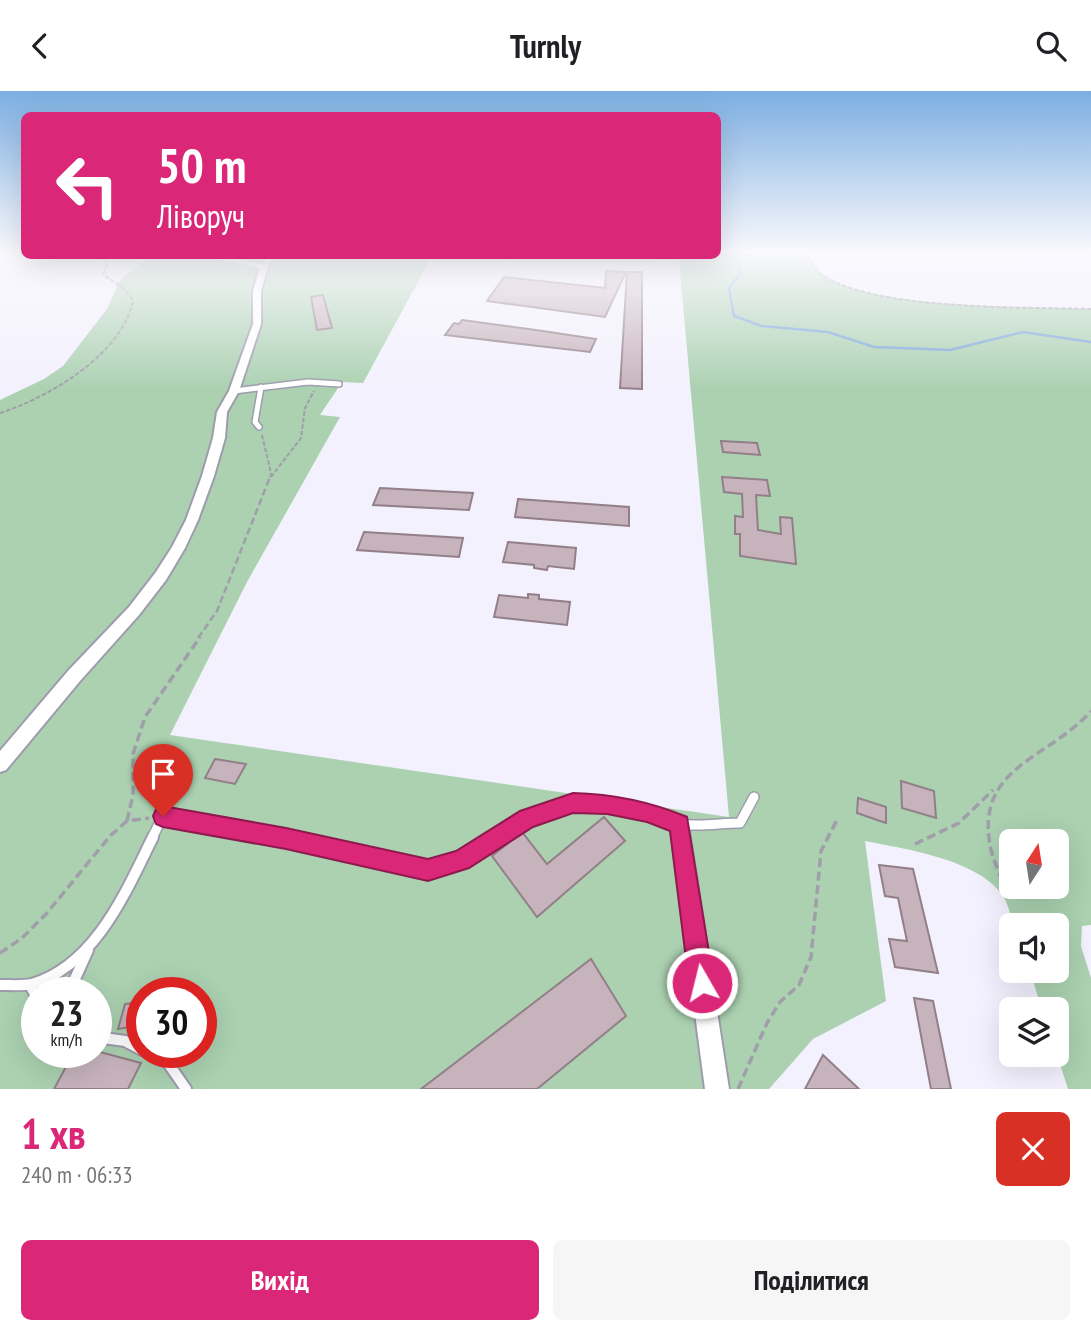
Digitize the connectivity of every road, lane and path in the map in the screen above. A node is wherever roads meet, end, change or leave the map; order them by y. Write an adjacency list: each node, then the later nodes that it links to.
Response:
1 (131, 298): 9 (path)
2 (257, 298): 8 (street)
3 (896, 298): 4 (path)
4 (1091, 309)
5 (319, 382): 6 (lane); 7 (lane); 11 (path)
6 (339, 384)
7 (261, 387): 8 (lane); 10 (lane)
8 (234, 391): 13 (street)
9 (0, 413)
10 (259, 427): 11 (path)
11 (270, 479): 18 (path)
12 (1091, 711): 14 (path)
13 (0, 764)
14 (993, 790): 20 (path); 21 (path)
15 (754, 797): 19 (lane)
16 (163, 816): 18 (path); 19 (lane); 22 (lane)
17 (837, 820): 31 (path)
18 (127, 821): 23 (path)
19 (679, 824): 30 (street)
20 (915, 844)
21 (999, 872)
22 (91, 943): 24 (lane); 25 (lane)
23 (0, 953)
24 (50, 977)
25 (76, 977)
26 (0, 985): 27 (lane)
27 (21, 985)
28 (171, 1068): 29 (lane)
29 (186, 1089)
30 (717, 1089)
31 (738, 1089)

